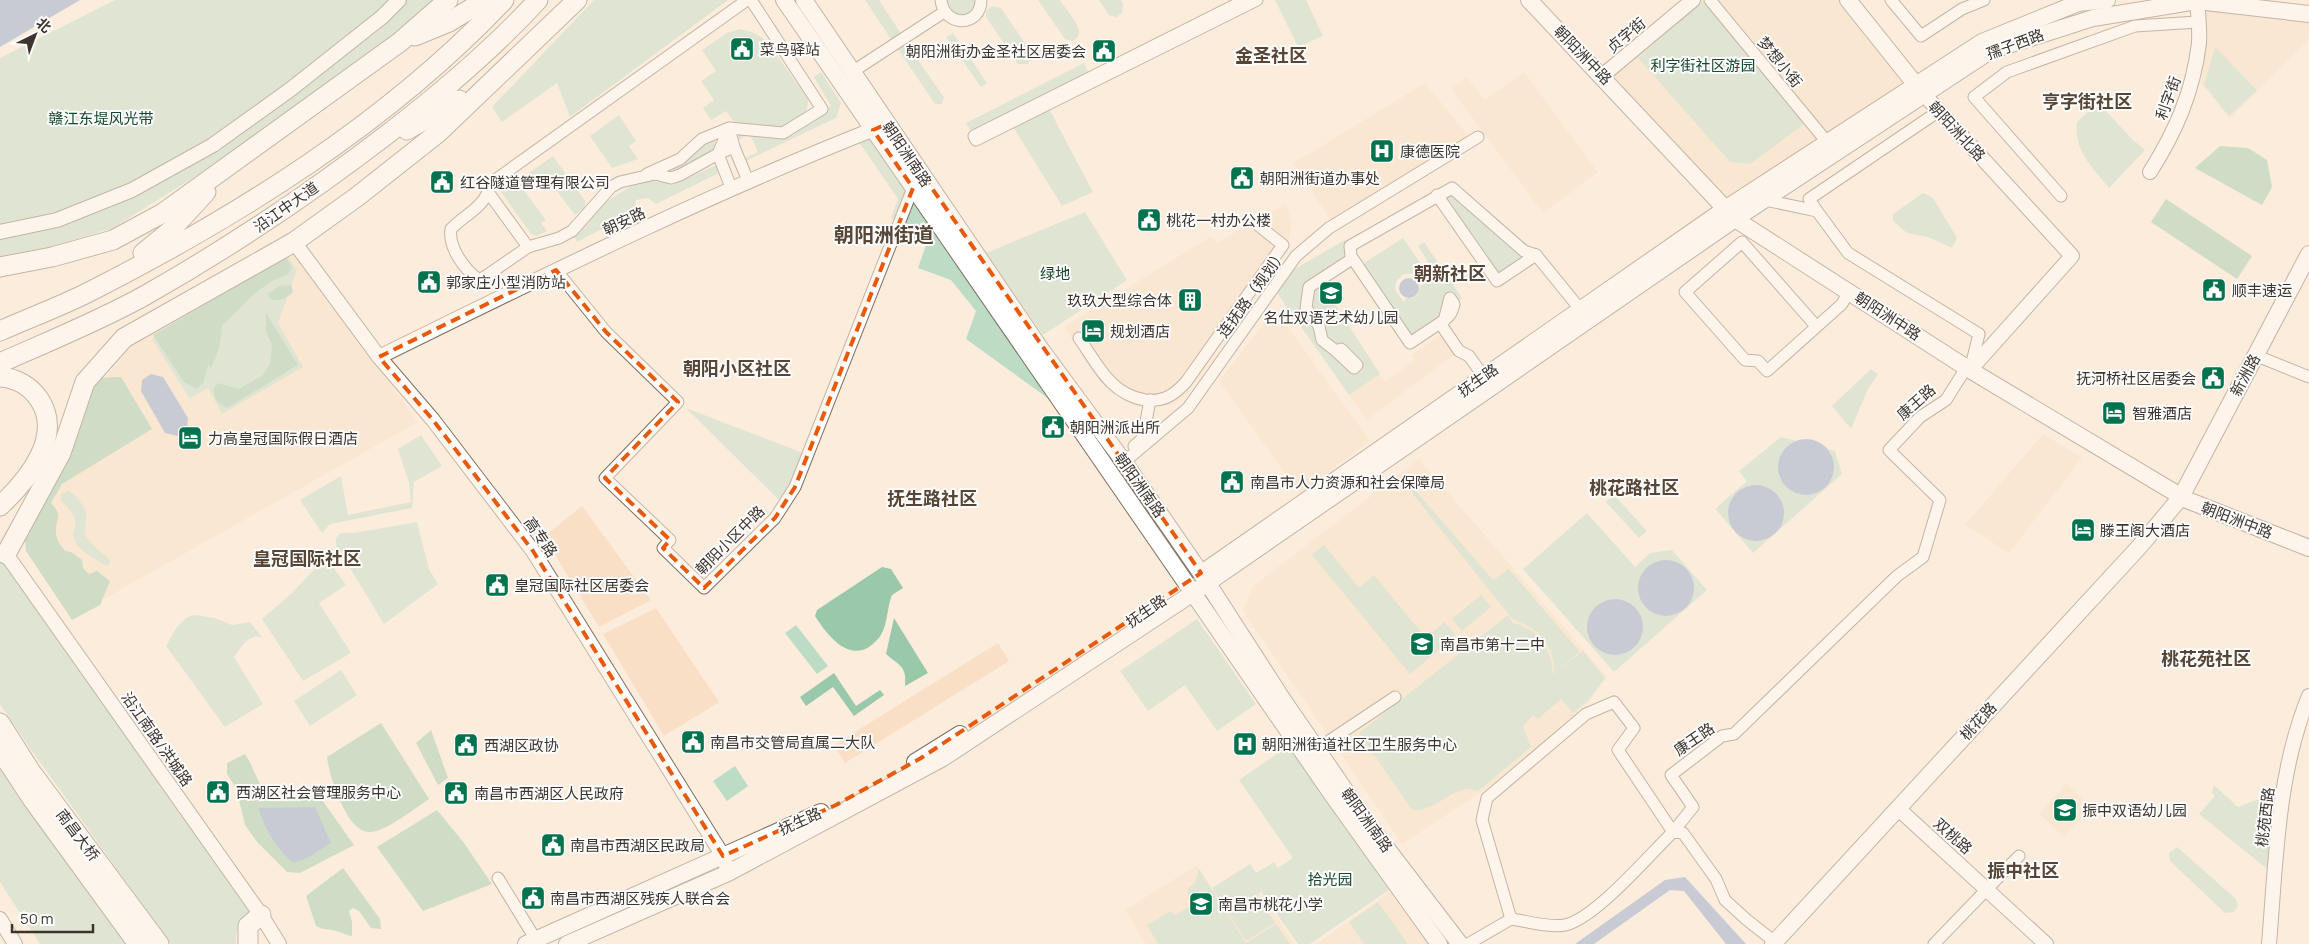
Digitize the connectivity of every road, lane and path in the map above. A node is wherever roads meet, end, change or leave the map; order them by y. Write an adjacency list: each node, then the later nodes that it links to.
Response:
1 (399, 0): 52 (street)
2 (448, 0): 26 (highway)
3 (485, 0): 26 (highway)
4 (504, 0): 63 (highway, 沿江中大道)
5 (538, 0): 39 (highway, 沿江中大道)
6 (578, 0): 28 (highway)
7 (749, 0): 33 (street); 45 (street)
8 (784, 0): 32 (main road, 朝阳洲南路)
9 (804, 0): 27 (main road, 朝阳洲南路)
10 (941, 0): 23 (street)
11 (981, 0): 23 (street)
12 (1245, 0): 13 (street)
13 (1256, 0)
14 (1529, 0): 29 (main road, 朝阳洲中路)
15 (1693, 0): 29 (street, 贞字街)
16 (1710, 0): 35 (street, 梦想小街)
17 (1848, 0): 30 (main road, 朝阳洲北路)
18 (1892, 0): 19 (street)
19 (1984, 0)
20 (2107, 0): 22 (main road, 孺子西路)
21 (2197, 0): 24 (main road, 孺子西路); 25 (street, 利字街); 30 (main road, 孺子西路)
22 (2070, 3): 30 (main road, 孺子西路)
23 (944, 12): 27 (street)
24 (2309, 14)
25 (2198, 22): 40 (street, 利字街); 47 (street)
26 (400, 42): 38 (highway)
27 (852, 72): 32 (main road, 朝阳洲南路)
28 (501, 73): 39 (highway); 53 (highway)
29 (1602, 76): 50 (main road, 朝阳洲中路)
30 (1920, 90): 31 (street, 朝阳洲北路); 35 (main road, 孺子西路); 48 (main road, 孺子西路)
31 (1939, 111): 49 (street); 57 (street, 朝阳洲北路)
32 (880, 127): 42 (street, 朝安路); 43 (main road, 朝阳洲南路); 77 (main road, 朝阳洲南路)
33 (729, 128): 36 (street); 37 (street); 41 (street)
34 (1478, 137): 77 (street, 连抚路（规划）)
35 (1827, 142): 50 (main road, 孺子西路)
36 (734, 148): 37 (street); 42 (street)
37 (718, 154): 41 (street); 44 (street)
38 (237, 158): 59 (highway); 63 (highway)
39 (356, 158): 71 (highway, 沿江中大道)
40 (2150, 172)
41 (638, 178): 54 (street)
42 (748, 183): 44 (street, 朝安路)
43 (913, 188): 61 (street, 朝阳小区中路); 83 (main road, 朝阳洲南路)
44 (732, 190): 61 (street, 朝安路)
45 (488, 192): 54 (street); 54 (street)
46 (1437, 195): 56 (street); 56 (street); 58 (street)
47 (2061, 196)
48 (1765, 200): 49 (street); 50 (main road, 孺子西路)
49 (1818, 210): 72 (street)
50 (1730, 214): 62 (main road, 朝阳洲中路); 64 (main road, 抚生路); 82 (main road, 抚生路)
51 (1260, 226): 76 (street)
52 (0, 232)
53 (294, 242): 69 (street, 高专路); 81 (highway)
54 (528, 247)
55 (2309, 254): 78 (main road, 新洲路)
56 (1536, 255): 64 (street)
57 (2072, 256): 72 (street, 康王路)
58 (1352, 259): 68 (street); 75 (street)
59 (0, 267)
60 (2309, 268): 70 (main road, 新洲路)
61 (556, 270): 69 (street, 朝安路)
62 (1849, 291): 65 (street); 72 (main road, 朝阳洲中路)
63 (86, 294): 66 (highway, 沿江中大道)
64 (1580, 309): 75 (main road, 抚生路)
65 (1816, 326): 65 (street)
66 (0, 331)
67 (1079, 338): 76 (street)
68 (1336, 351)
69 (379, 357): 91 (street, 高专路)
70 (2262, 358): 73 (street); 78 (main road, 新洲路)
71 (0, 363)
72 (1968, 369): 78 (main road, 朝阳洲中路); 90 (street, 康王路)
73 (2309, 376)
74 (0, 377): 79 (highway)
75 (1484, 377): 82 (main road, 抚生路)
76 (1150, 400): 77 (street)
77 (1122, 460): 82 (main road, 朝阳洲南路)
78 (2184, 498): 80 (main road, 朝阳洲中路); 89 (main road, 桃花路); 100 (main road, 桃花路)
79 (0, 506)
80 (2309, 548)
81 (6, 554): 96 (street, 沿江南路/洪城路)
82 (1204, 578): 83 (main road, 抚生路); 87 (main road, 朝阳洲南路)
83 (1189, 588): 91 (main road, 抚生路); 93 (main road, 抚生路); 107 (main road, 朝阳洲南路)
84 (1394, 696): 87 (street)
85 (2309, 696): 112 (street, 桃苑西路)
86 (0, 723): 103 (highway, 南昌大桥)
87 (1317, 749): 108 (main road, 朝阳洲南路)
88 (0, 750): 102 (highway, 南昌大桥)
89 (1903, 813): 95 (street, 双桃路); 100 (main road, 桃花路)
90 (1672, 832): 98 (street); 98 (street); 100 (street)
91 (723, 856): 93 (street, 高专路); 99 (main road, 抚生路)
92 (2019, 856): 95 (street)
93 (728, 873): 106 (main road, 抚生路)
94 (498, 878): 99 (street)
95 (1986, 889): 110 (street); 111 (street, 双桃路)
96 (261, 915): 104 (highway); 105 (street, 沿江南路/洪城路)
97 (0, 919): 101 (street)
98 (1511, 919): 109 (street)
99 (531, 942)
100 (1778, 943)
101 (15, 944)
102 (138, 944)
103 (158, 944)
104 (248, 944)
105 (279, 944)
106 (567, 944)
107 (1439, 944)
108 (1460, 944)
109 (1468, 944)
110 (1934, 944)
111 (2046, 944)
112 (2269, 944)

